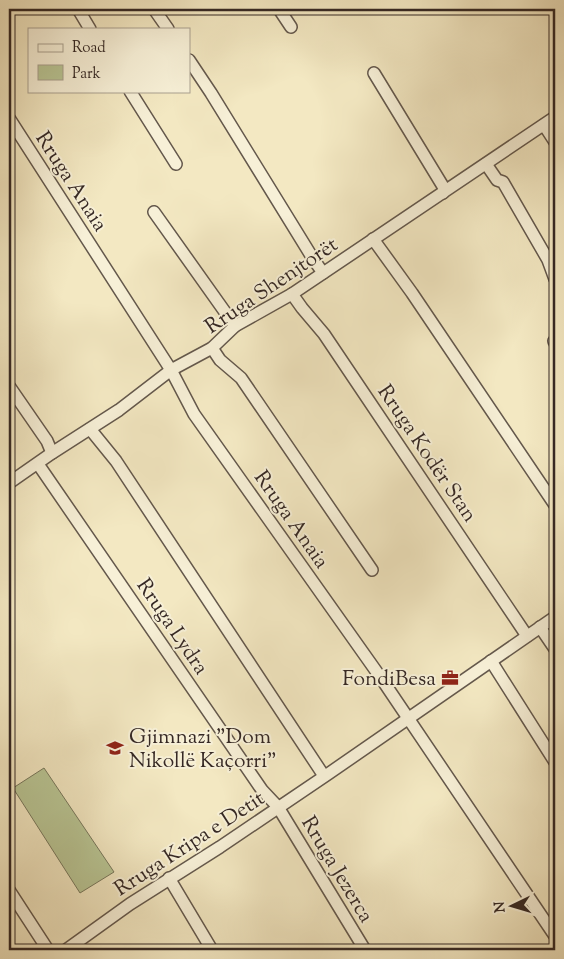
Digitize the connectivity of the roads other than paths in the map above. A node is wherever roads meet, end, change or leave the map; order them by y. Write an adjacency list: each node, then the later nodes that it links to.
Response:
1 (78, 9): 5 (street)
2 (154, 9): 6 (street)
3 (279, 9): 4 (street)
4 (290, 27)
5 (89, 28)
6 (167, 28)
7 (190, 62): 19 (street)
8 (374, 73): 16 (street)
9 (131, 92): 14 (street)
10 (9, 118): 24 (street, Rruga Anaia)
11 (555, 118): 12 (street, Rruga Shenjtorët)
12 (544, 125): 13 (street); 15 (street, Rruga Shenjtorët)
13 (555, 142)
14 (176, 164)
15 (486, 164): 16 (street, Rruga Shenjtorët); 20 (street)
16 (443, 193): 18 (street, Rruga Shenjtorët)
17 (154, 212): 22 (street)
18 (373, 239): 19 (street, Rruga Shenjtorët); 30 (street)
19 (323, 273): 21 (street, Rruga Shenjtorët)
20 (555, 279)
21 (292, 294): 22 (street, Rruga Shenjtorët); 34 (street, Rruga Kodër Stan)
22 (235, 326): 23 (street, Rruga Shenjtorët)
23 (212, 348): 24 (street, Rruga Shenjtorët); 31 (street)
24 (171, 370): 26 (street, Rruga Shenjtorët); 37 (street, Rruga Anaia)
25 (9, 386): 27 (street)
26 (90, 429): 27 (street, Rruga Shenjtorët); 39 (street)
27 (52, 453): 28 (street, Rruga Shenjtorët)
28 (38, 464): 29 (street, Rruga Shenjtorët); 40 (street, Rruga Lydra)
29 (9, 484)
30 (555, 505)
31 (372, 570)
32 (555, 616): 33 (street, Rruga Kripa e Detit)
33 (540, 627): 34 (street, Rruga Kripa e Detit); 35 (street)
34 (528, 636): 36 (street, Rruga Kripa e Detit)
35 (555, 650)
36 (491, 661): 37 (street, Rruga Kripa e Detit); 38 (street)
37 (408, 718): 39 (street, Rruga Kripa e Detit); 43 (street, Rruga Anaia)
38 (555, 762)
39 (324, 776): 40 (street, Rruga Kripa e Detit)
40 (278, 807): 41 (street, Rruga Kripa e Detit); 47 (street, Rruga Jezerca)
41 (169, 878): 45 (street, Rruga Kripa e Detit); 46 (street)
42 (9, 890): 44 (street)
43 (555, 936)
44 (48, 950)
45 (66, 950)
46 (212, 950)
47 (365, 950)

